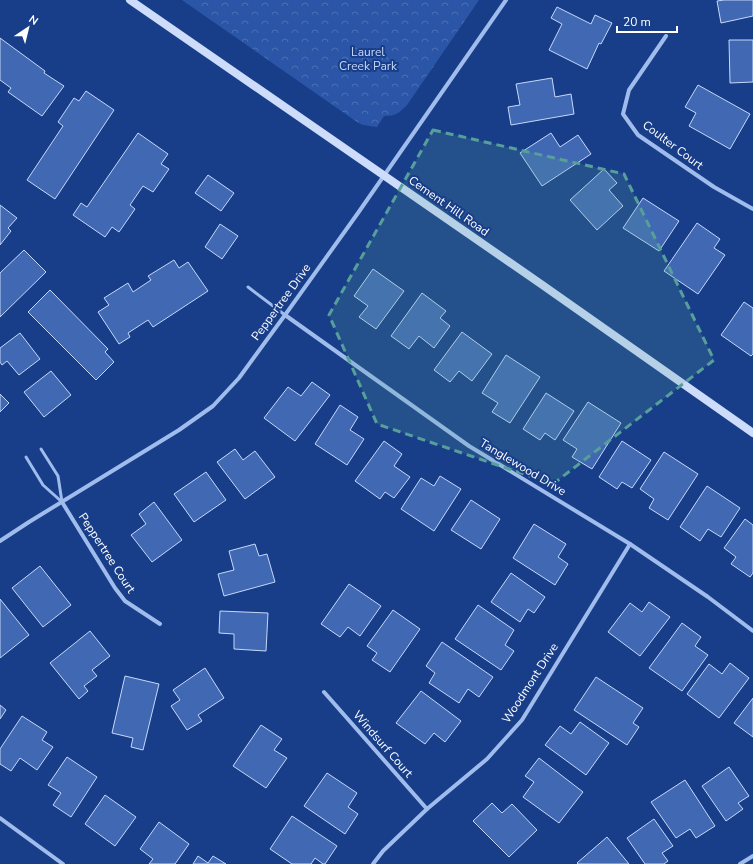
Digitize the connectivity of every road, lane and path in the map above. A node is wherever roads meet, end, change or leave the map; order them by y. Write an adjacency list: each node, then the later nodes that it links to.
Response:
1 (130, 0): 4 (street, Cement Hill Road)
2 (506, 0): 4 (street, Peppertree Drive)
3 (666, 36): 5 (street, Coulter Court)
4 (384, 176): 7 (street, Peppertree Drive); 8 (street, Cement Hill Road)
5 (753, 209)
6 (248, 288): 7 (lane)
7 (285, 315): 11 (street, Peppertree Drive); 13 (street, Tanglewood Drive)
8 (753, 433)
9 (41, 449): 11 (lane)
10 (26, 458): 11 (lane)
11 (62, 502): 12 (street, Peppertree Drive); 14 (street, Peppertree Court)
12 (0, 541)
13 (630, 544): 15 (street, Tanglewood Drive); 17 (street, Woodmont Drive)
14 (160, 624)
15 (753, 631)
16 (324, 692): 17 (street, Windsurf Court)
17 (427, 809): 21 (street, Woodmont Drive)
18 (0, 818): 20 (street)
19 (753, 856): 22 (street)
20 (64, 864)
21 (372, 864)
22 (740, 864)

